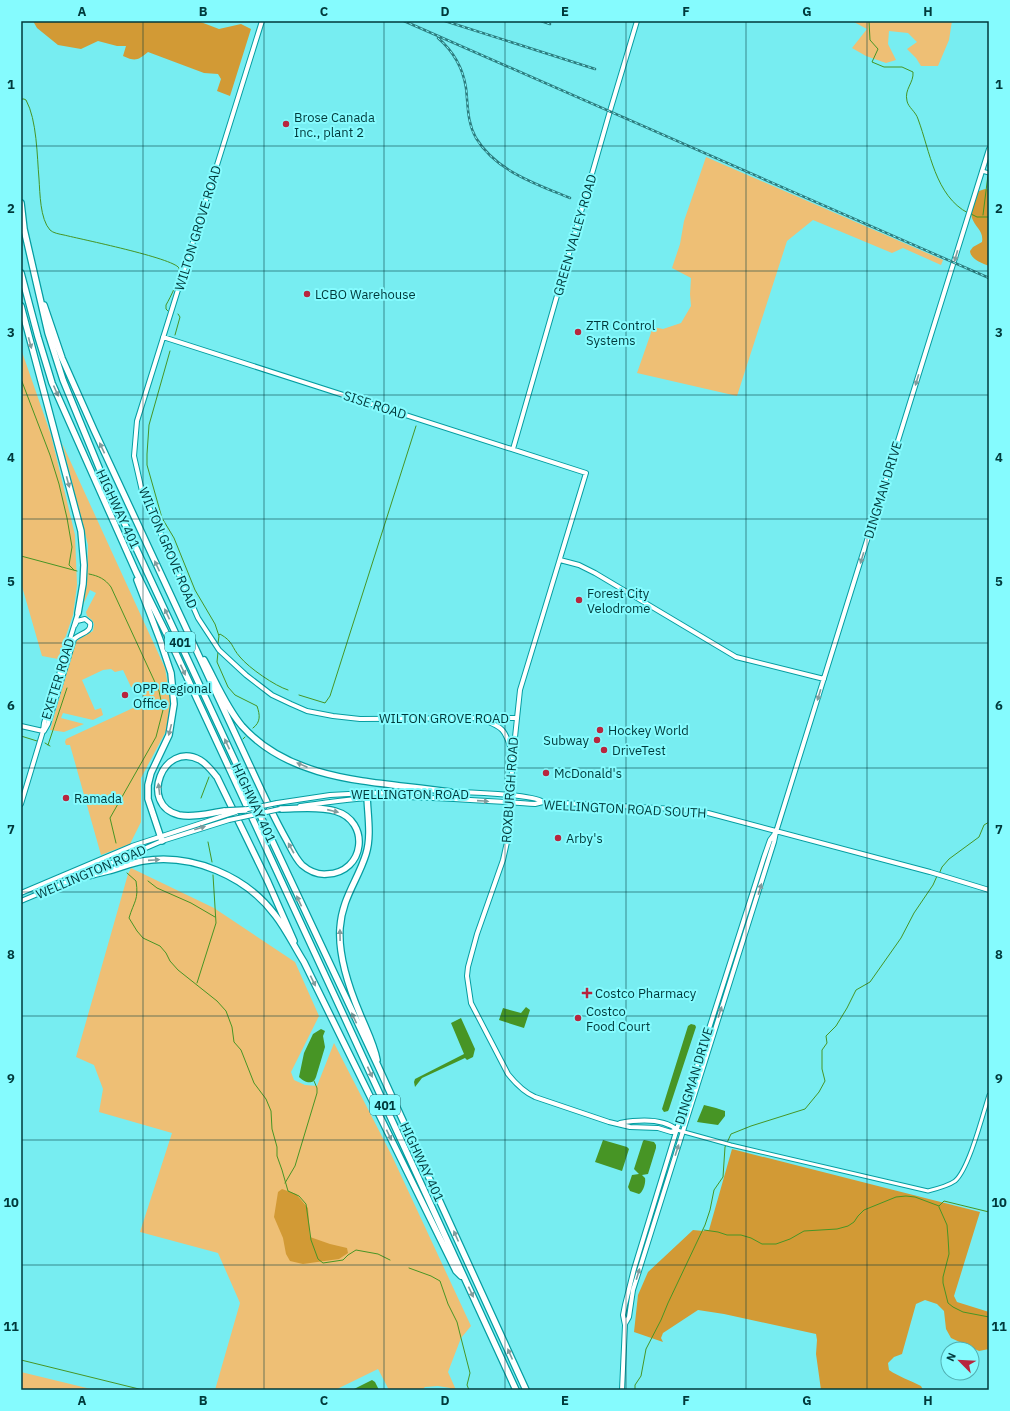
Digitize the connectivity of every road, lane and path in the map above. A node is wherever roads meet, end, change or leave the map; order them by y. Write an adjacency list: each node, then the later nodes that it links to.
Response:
1 (262, 21): 10 (main road, WILTON GROVE ROAD)
2 (637, 21): 11 (main road, GREEN VALLEY ROAD)
3 (989, 148): 4 (main road, DINGMAN DRIVE)
4 (982, 171): 5 (street); 18 (main road, DINGMAN DRIVE, one-way to 18)
5 (989, 173)
6 (21, 203): 8 (highway, HIGHWAY 401 / 401)
7 (21, 273): 14 (highway, HIGHWAY 401 / 401, one-way to 14)
8 (40, 300): 17 (highway, one-way to 8); 41 (highway, HIGHWAY 401 / 401, one-way to 8)
9 (21, 306): 15 (highway, one-way to 15)
10 (163, 337): 11 (main road, SISE ROAD); 19 (main road, WILTON GROVE ROAD)
11 (514, 449): 12 (main road, SISE ROAD)
12 (586, 473): 13 (main road, ROXBURGH ROAD)
13 (560, 560): 18 (main road); 20 (main road, ROXBURGH ROAD)
14 (136, 572): 35 (highway, one-way to 35); 45 (highway, HIGHWAY 401 / 401, one-way to 45)
15 (78, 613): 16 (main road, EXETER ROAD)
16 (74, 627): 22 (main road, EXETER ROAD); 22 (main road, EXETER ROAD)
17 (190, 637): 24 (highway, one-way to 17); 30 (highway, one-way to 17)
18 (824, 679): 34 (main road, DINGMAN DRIVE, one-way to 34)
19 (478, 718): 20 (main road, WILTON GROVE ROAD); 23 (main road)
20 (516, 718): 23 (main road, ROXBURGH ROAD)
21 (21, 726): 22 (main road)
22 (44, 731): 29 (main road, EXETER ROAD)
23 (513, 756): 26 (main road, ROXBURGH ROAD)
24 (450, 792): 25 (main road, WELLINGTON ROAD); 26 (main road, WELLINGTON ROAD)
25 (367, 795): 28 (main road, WELLINGTON ROAD SOUTH, one-way to 28); 30 (main road, WELLINGTON ROAD SOUTH); 31 (main road, WELLINGTON ROAD, bridge); 41 (highway, one-way to 25)
26 (510, 795): 27 (main road, WELLINGTON ROAD); 28 (main road, ROXBURGH ROAD)
27 (543, 802): 28 (main road, WELLINGTON ROAD SOUTH); 34 (main road, WELLINGTON ROAD SOUTH)
28 (510, 803): 43 (main road, ROXBURGH ROAD)
29 (21, 804)
30 (280, 809): 33 (main road, WELLINGTON ROAD SOUTH, bridge)
31 (245, 810): 32 (highway, bridge)
32 (226, 813): 35 (main road, WELLINGTON ROAD); 40 (highway, one-way to 40)
33 (229, 820): 35 (main road, WELLINGTON ROAD, one-way to 33)
34 (776, 832): 37 (main road, WELLINGTON ROAD SOUTH); 43 (main road, DINGMAN DRIVE); 44 (main road, DINGMAN DRIVE, one-way to 34)
35 (161, 839): 36 (main road, WELLINGTON ROAD); 38 (main road, WELLINGTON ROAD)
36 (76, 879): 39 (main road, WELLINGTON ROAD); 40 (highway, one-way to 40)
37 (989, 890)
38 (21, 893)
39 (21, 901)
40 (304, 962): 45 (highway, one-way to 45)
41 (378, 1066): 48 (highway, HIGHWAY 401 / 401, one-way to 41)
42 (989, 1095): 44 (street)
43 (677, 1130): 44 (street); 46 (main road, DINGMAN DRIVE)
44 (683, 1132): 46 (main road, DINGMAN DRIVE, one-way to 44)
45 (464, 1279): 47 (highway, HIGHWAY 401 / 401, one-way to 47)
46 (625, 1325): 49 (main road, DINGMAN DRIVE)
47 (516, 1390)
48 (526, 1390)
49 (622, 1390)

